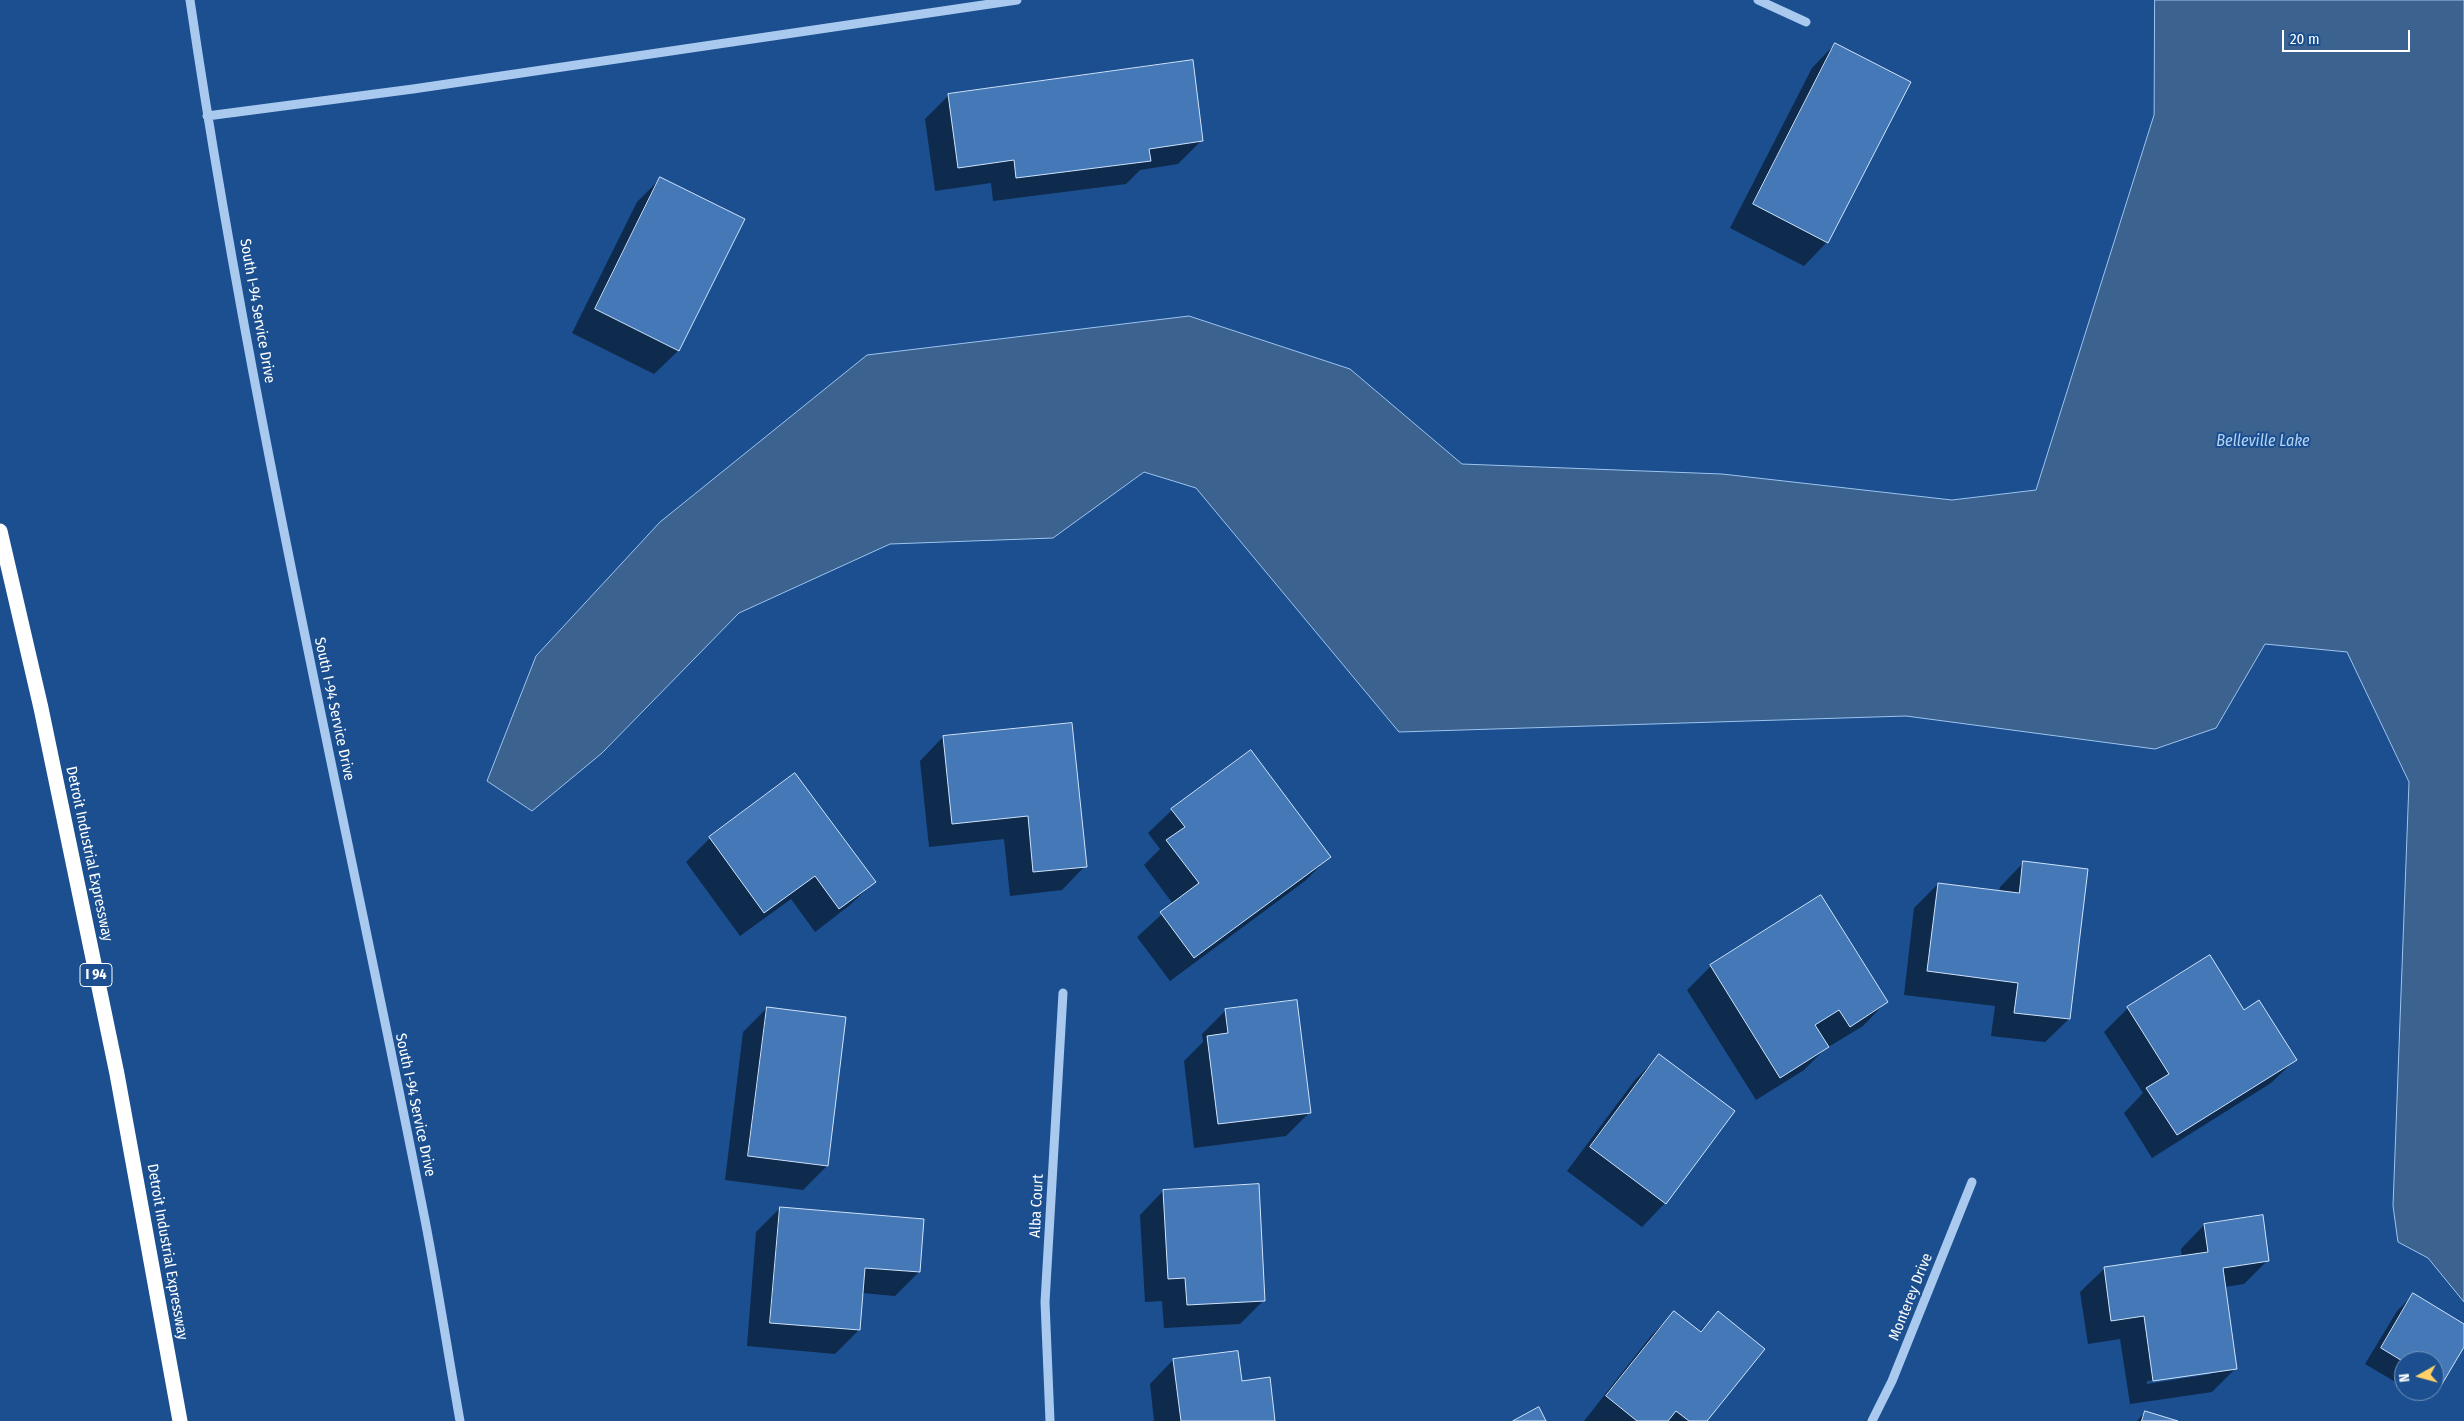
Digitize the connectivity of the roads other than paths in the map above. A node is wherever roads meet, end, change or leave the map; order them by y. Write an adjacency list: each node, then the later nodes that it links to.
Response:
1 (190, 0): 5 (street, South I-94 Service Drive)
2 (1017, 0): 5 (street)
3 (1758, 0): 4 (street)
4 (1806, 22)
5 (207, 116): 10 (street, South I-94 Service Drive)
6 (0, 531): 9 (highway, Detroit Industrial Expressway / I 94)
7 (1063, 992): 11 (street, Alba Court)
8 (1972, 1182): 12 (street, Monterey Drive)
9 (180, 1421)
10 (460, 1421)
11 (1050, 1421)
12 (1872, 1421)

